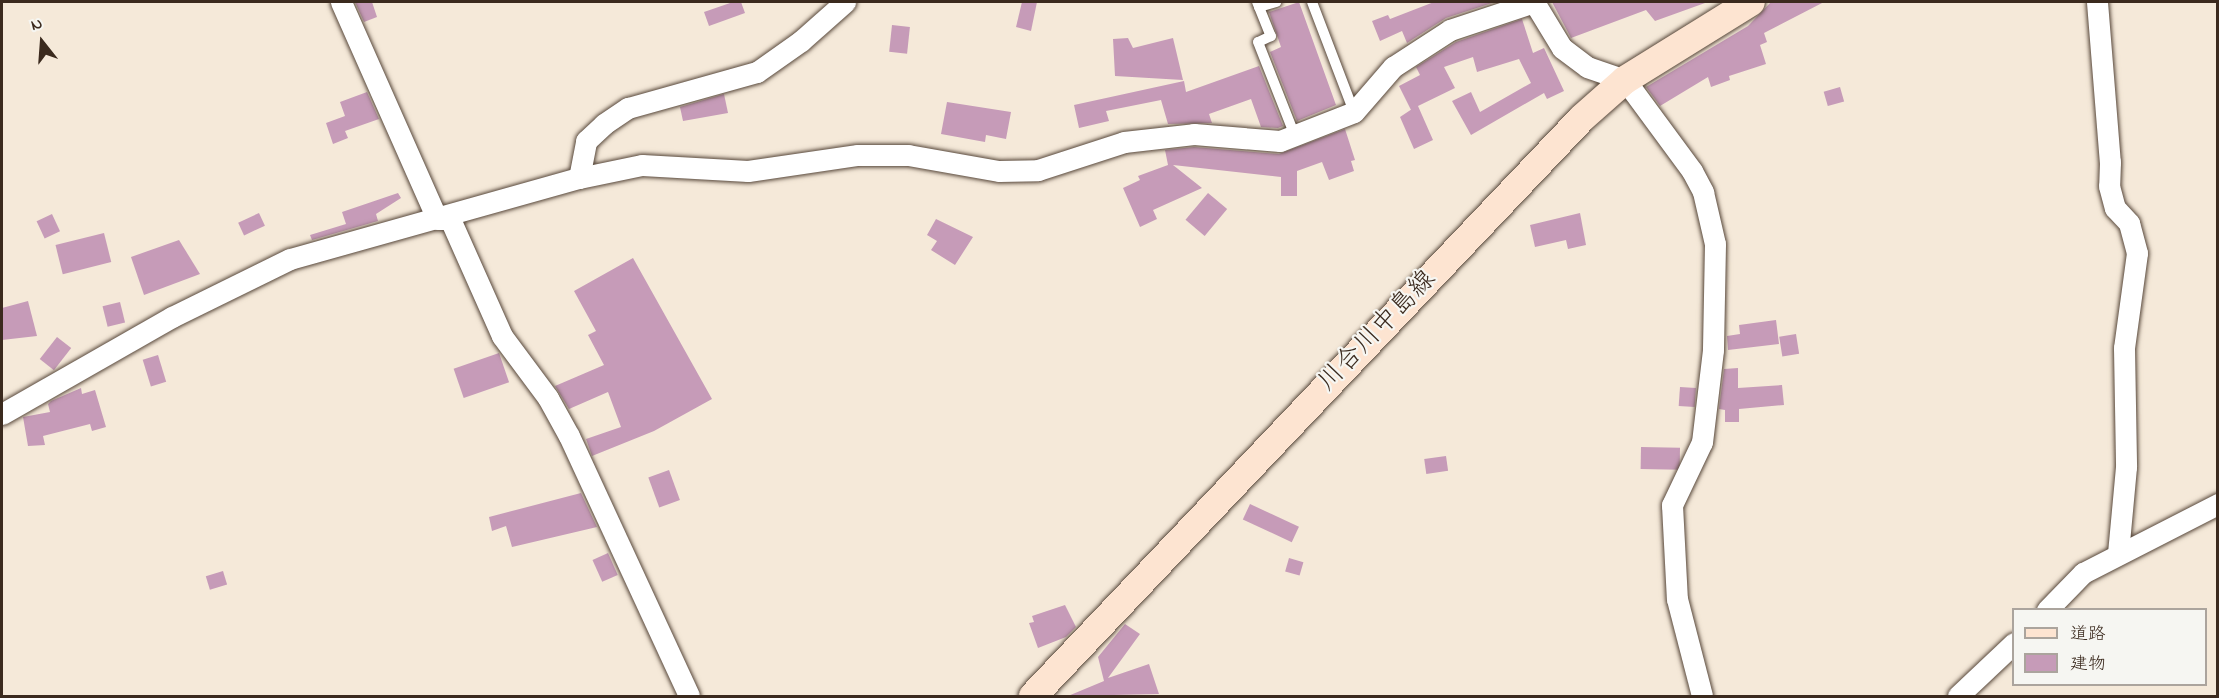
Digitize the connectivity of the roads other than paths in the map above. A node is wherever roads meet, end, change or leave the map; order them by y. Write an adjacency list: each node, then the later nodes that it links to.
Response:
1 (341, 2): 13 (street)
2 (845, 2): 12 (street)
3 (1276, 2): 8 (lane)
4 (1312, 2): 10 (lane)
5 (1534, 2): 9 (street); 10 (street)
6 (1751, 2): 9 (main road, 川合川中島線)
7 (2097, 2): 16 (street)
8 (1258, 4): 11 (lane)
9 (1624, 80): 20 (main road, 川合川中島線); 21 (street)
10 (1354, 112): 11 (street)
11 (1295, 136): 12 (street)
12 (579, 178): 13 (street)
13 (437, 219): 14 (street); 19 (street)
14 (2, 414)
15 (2217, 504): 16 (street)
16 (2118, 553): 17 (street)
17 (2048, 608)
18 (2012, 643): 22 (street)
19 (689, 696)
20 (1033, 696)
21 (1702, 696)
22 (1958, 696)

